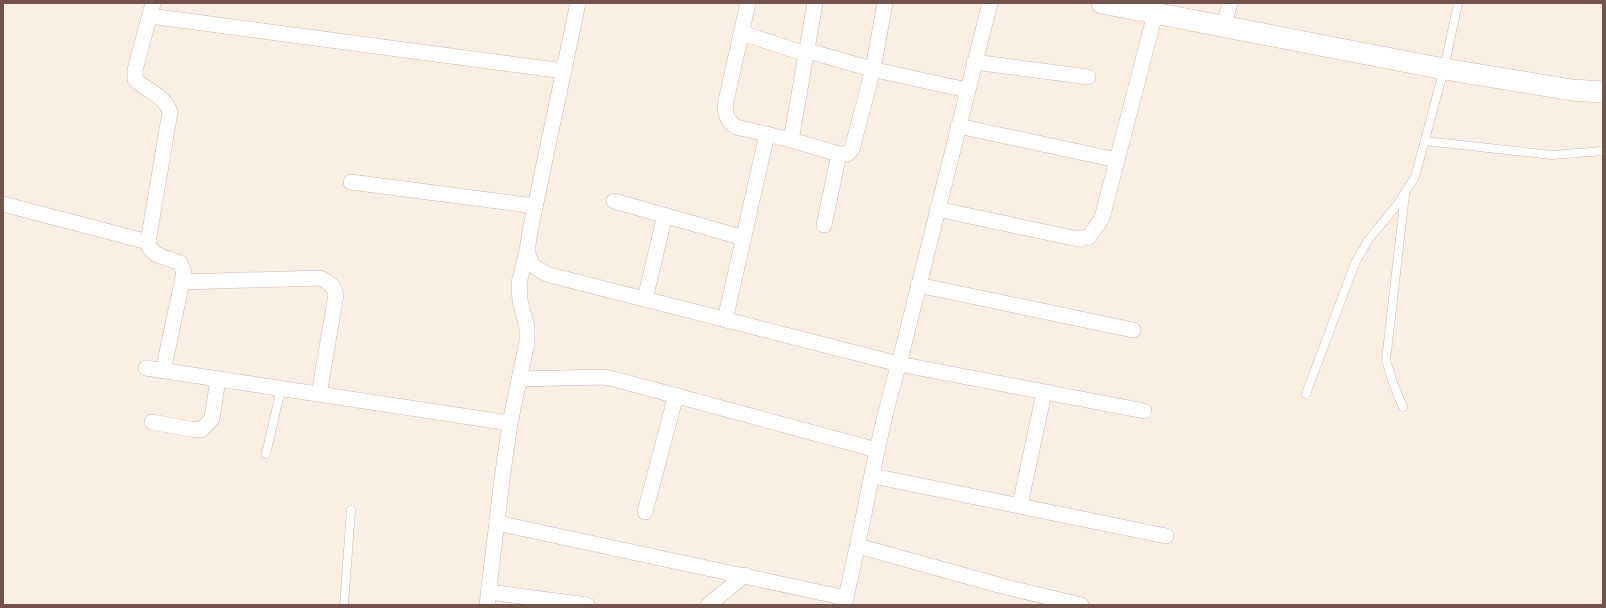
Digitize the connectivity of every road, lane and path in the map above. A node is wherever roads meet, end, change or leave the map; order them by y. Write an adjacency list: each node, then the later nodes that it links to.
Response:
1 (578, 3): 17 (street)
2 (748, 3): 12 (street)
3 (815, 3): 13 (street)
4 (885, 3): 15 (street)
5 (990, 3): 14 (street)
6 (1102, 3): 10 (street)
7 (1230, 3): 11 (street)
8 (1458, 3): 16 (lane)
9 (152, 9): 17 (street); 37 (street)
10 (1155, 14): 11 (street); 27 (street)
11 (1223, 28): 16 (street)
12 (741, 35): 13 (street); 22 (street)
13 (806, 54): 15 (street); 23 (street)
14 (974, 62): 18 (street); 19 (street)
15 (872, 69): 19 (street); 26 (street)
16 (1444, 69): 20 (street); 24 (lane)
17 (564, 71): 32 (street)
18 (1088, 77)
19 (967, 90): 21 (street)
20 (1603, 92)
21 (958, 126): 27 (street); 33 (street)
22 (767, 134): 23 (street); 36 (street)
23 (791, 140): 26 (street)
24 (1425, 141): 25 (lane); 29 (lane)
25 (1603, 151)
26 (838, 154): 35 (street)
27 (1117, 160): 33 (street)
28 (351, 182): 32 (street)
29 (1406, 192): 52 (lane); 54 (lane)
30 (614, 201): 34 (street)
31 (3, 204): 37 (street)
32 (535, 206): 38 (street)
33 (937, 209): 40 (street)
34 (665, 215): 36 (street); 41 (street)
35 (824, 225)
36 (744, 238): 42 (street)
37 (148, 242): 39 (street)
38 (527, 251): 41 (street); 48 (street)
39 (182, 282): 46 (street); 51 (street)
40 (918, 285): 43 (street); 44 (street)
41 (645, 299): 42 (street)
42 (725, 320): 44 (street)
43 (1133, 330)
44 (899, 364): 50 (street); 58 (street)
45 (146, 368): 46 (street)
46 (162, 371): 47 (street)
47 (218, 379): 49 (street); 56 (street)
48 (520, 379): 53 (street); 57 (street)
49 (281, 389): 51 (street); 59 (lane)
50 (1044, 393): 55 (street); 61 (street)
51 (319, 394): 57 (street)
52 (1306, 394)
53 (676, 395): 58 (street); 63 (street)
54 (1403, 407)
55 (1144, 411)
56 (152, 422)
57 (510, 423): 64 (street)
58 (877, 450): 60 (street)
59 (266, 454)
60 (873, 476): 61 (street); 66 (street)
61 (1020, 506): 65 (street)
62 (352, 510): 70 (lane)
63 (645, 512)
64 (497, 523): 67 (street); 68 (street)
65 (1166, 536)
66 (858, 546): 69 (street); 73 (street)
67 (745, 576): 69 (street); 72 (street)
68 (488, 598): 71 (street)
69 (845, 602)
70 (344, 605)
71 (587, 605)
72 (708, 605)
73 (1081, 605)

